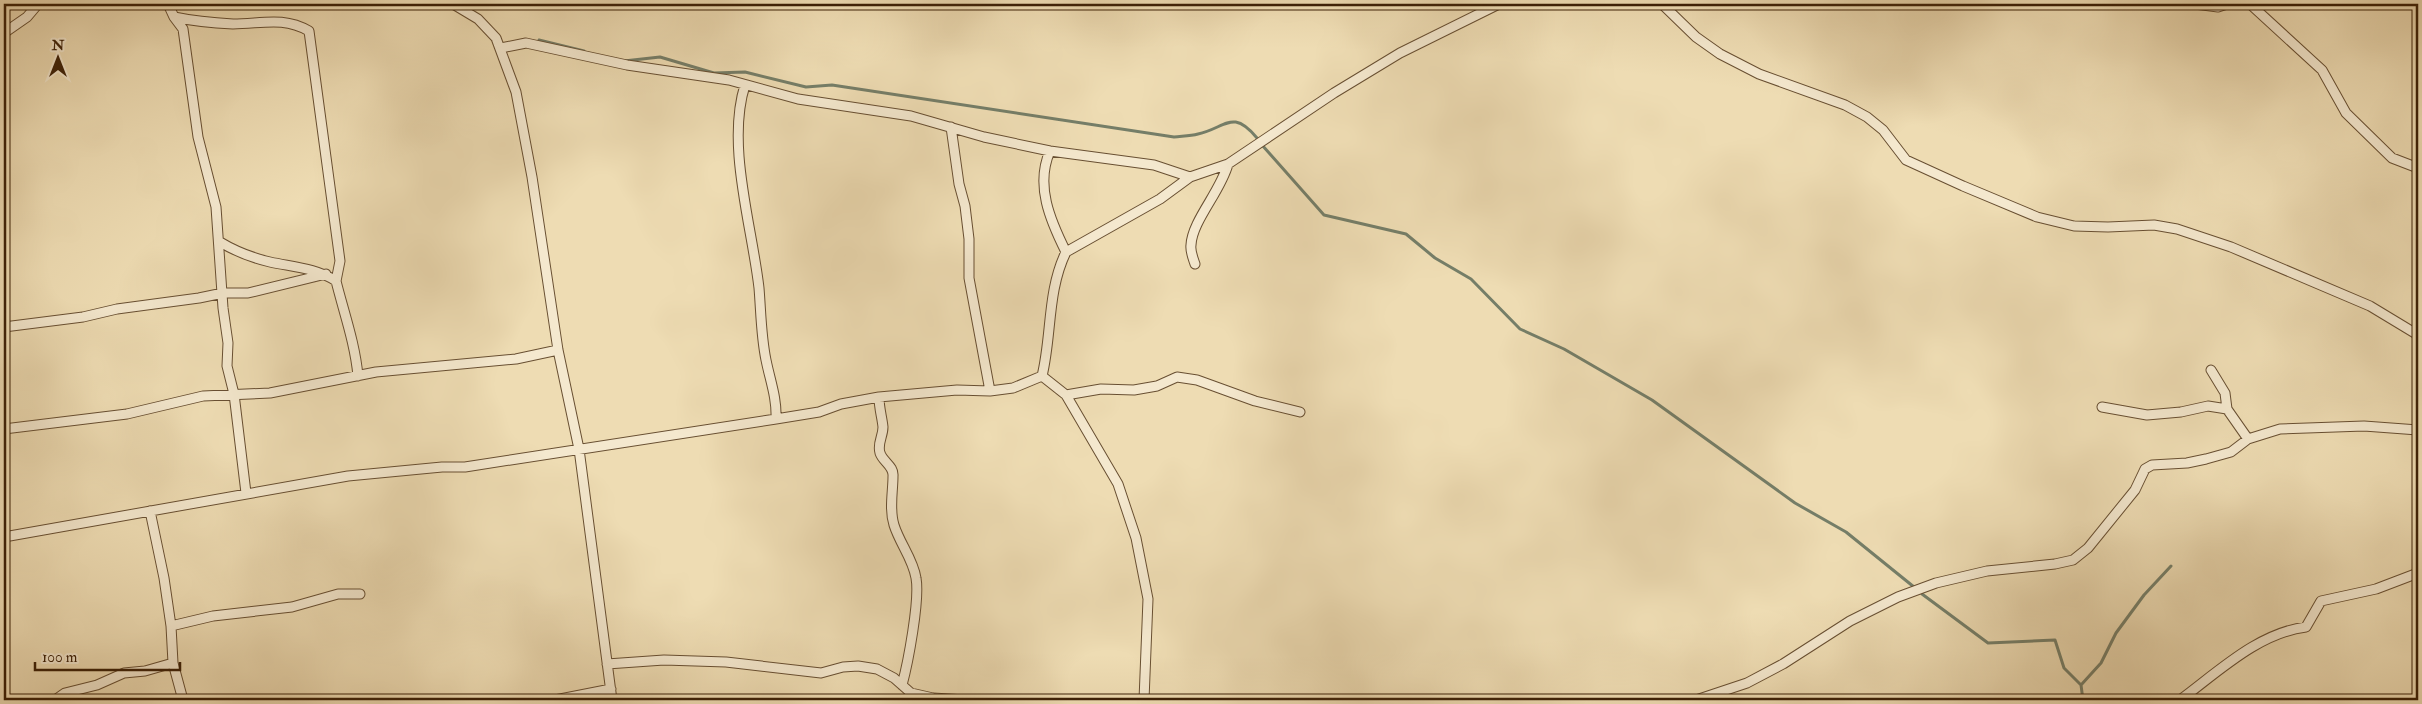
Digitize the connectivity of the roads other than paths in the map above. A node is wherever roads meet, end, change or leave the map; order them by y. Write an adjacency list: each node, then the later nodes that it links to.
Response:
1 (38, 4): 10 (street)
2 (168, 4): 9 (street)
3 (453, 4): 11 (street)
4 (1499, 4): 15 (street)
5 (1662, 4): 25 (street)
6 (2195, 4): 7 (street)
7 (2227, 4)
8 (2250, 4): 16 (street)
9 (174, 17): 18 (street); 22 (street)
10 (4, 33)
11 (501, 48): 12 (street); 26 (street)
12 (746, 85): 13 (street); 37 (street)
13 (951, 127): 14 (street); 30 (street)
14 (1050, 151): 17 (street); 19 (street)
15 (1228, 164): 17 (street); 20 (street)
16 (2418, 168)
17 (1190, 177): 19 (street)
18 (220, 242): 21 (street); 23 (street)
19 (1066, 252): 29 (street)
20 (1195, 264)
21 (326, 274): 22 (street); 23 (street)
22 (336, 281): 28 (street)
23 (223, 293): 24 (street); 31 (street)
24 (4, 327)
25 (2418, 335)
26 (558, 350): 28 (street); 41 (street)
27 (2211, 370): 35 (street)
28 (358, 376): 31 (street)
29 (1042, 376): 30 (street); 32 (street)
30 (990, 391): 33 (street)
31 (234, 394): 38 (street); 42 (street)
32 (1066, 395): 36 (street); 57 (street)
33 (879, 397): 37 (street); 50 (street)
34 (2102, 407): 35 (street)
35 (2227, 409): 40 (street)
36 (1300, 412)
37 (776, 419): 41 (street)
38 (4, 429)
39 (2418, 430): 40 (street)
40 (2248, 439): 58 (street)
41 (579, 449): 42 (street); 49 (street)
42 (246, 493): 43 (street)
43 (150, 511): 44 (street); 47 (street)
44 (4, 538)
45 (2418, 573): 59 (street)
46 (360, 594): 47 (street)
47 (171, 626): 48 (street)
48 (173, 663): 52 (street); 53 (street)
49 (608, 664): 50 (street); 51 (street)
50 (902, 685): 56 (street)
51 (611, 689): 54 (street); 55 (street)
52 (55, 700)
53 (183, 700)
54 (555, 700)
55 (612, 700)
56 (965, 700)
57 (1144, 700)
58 (1696, 700)
59 (2180, 700)

